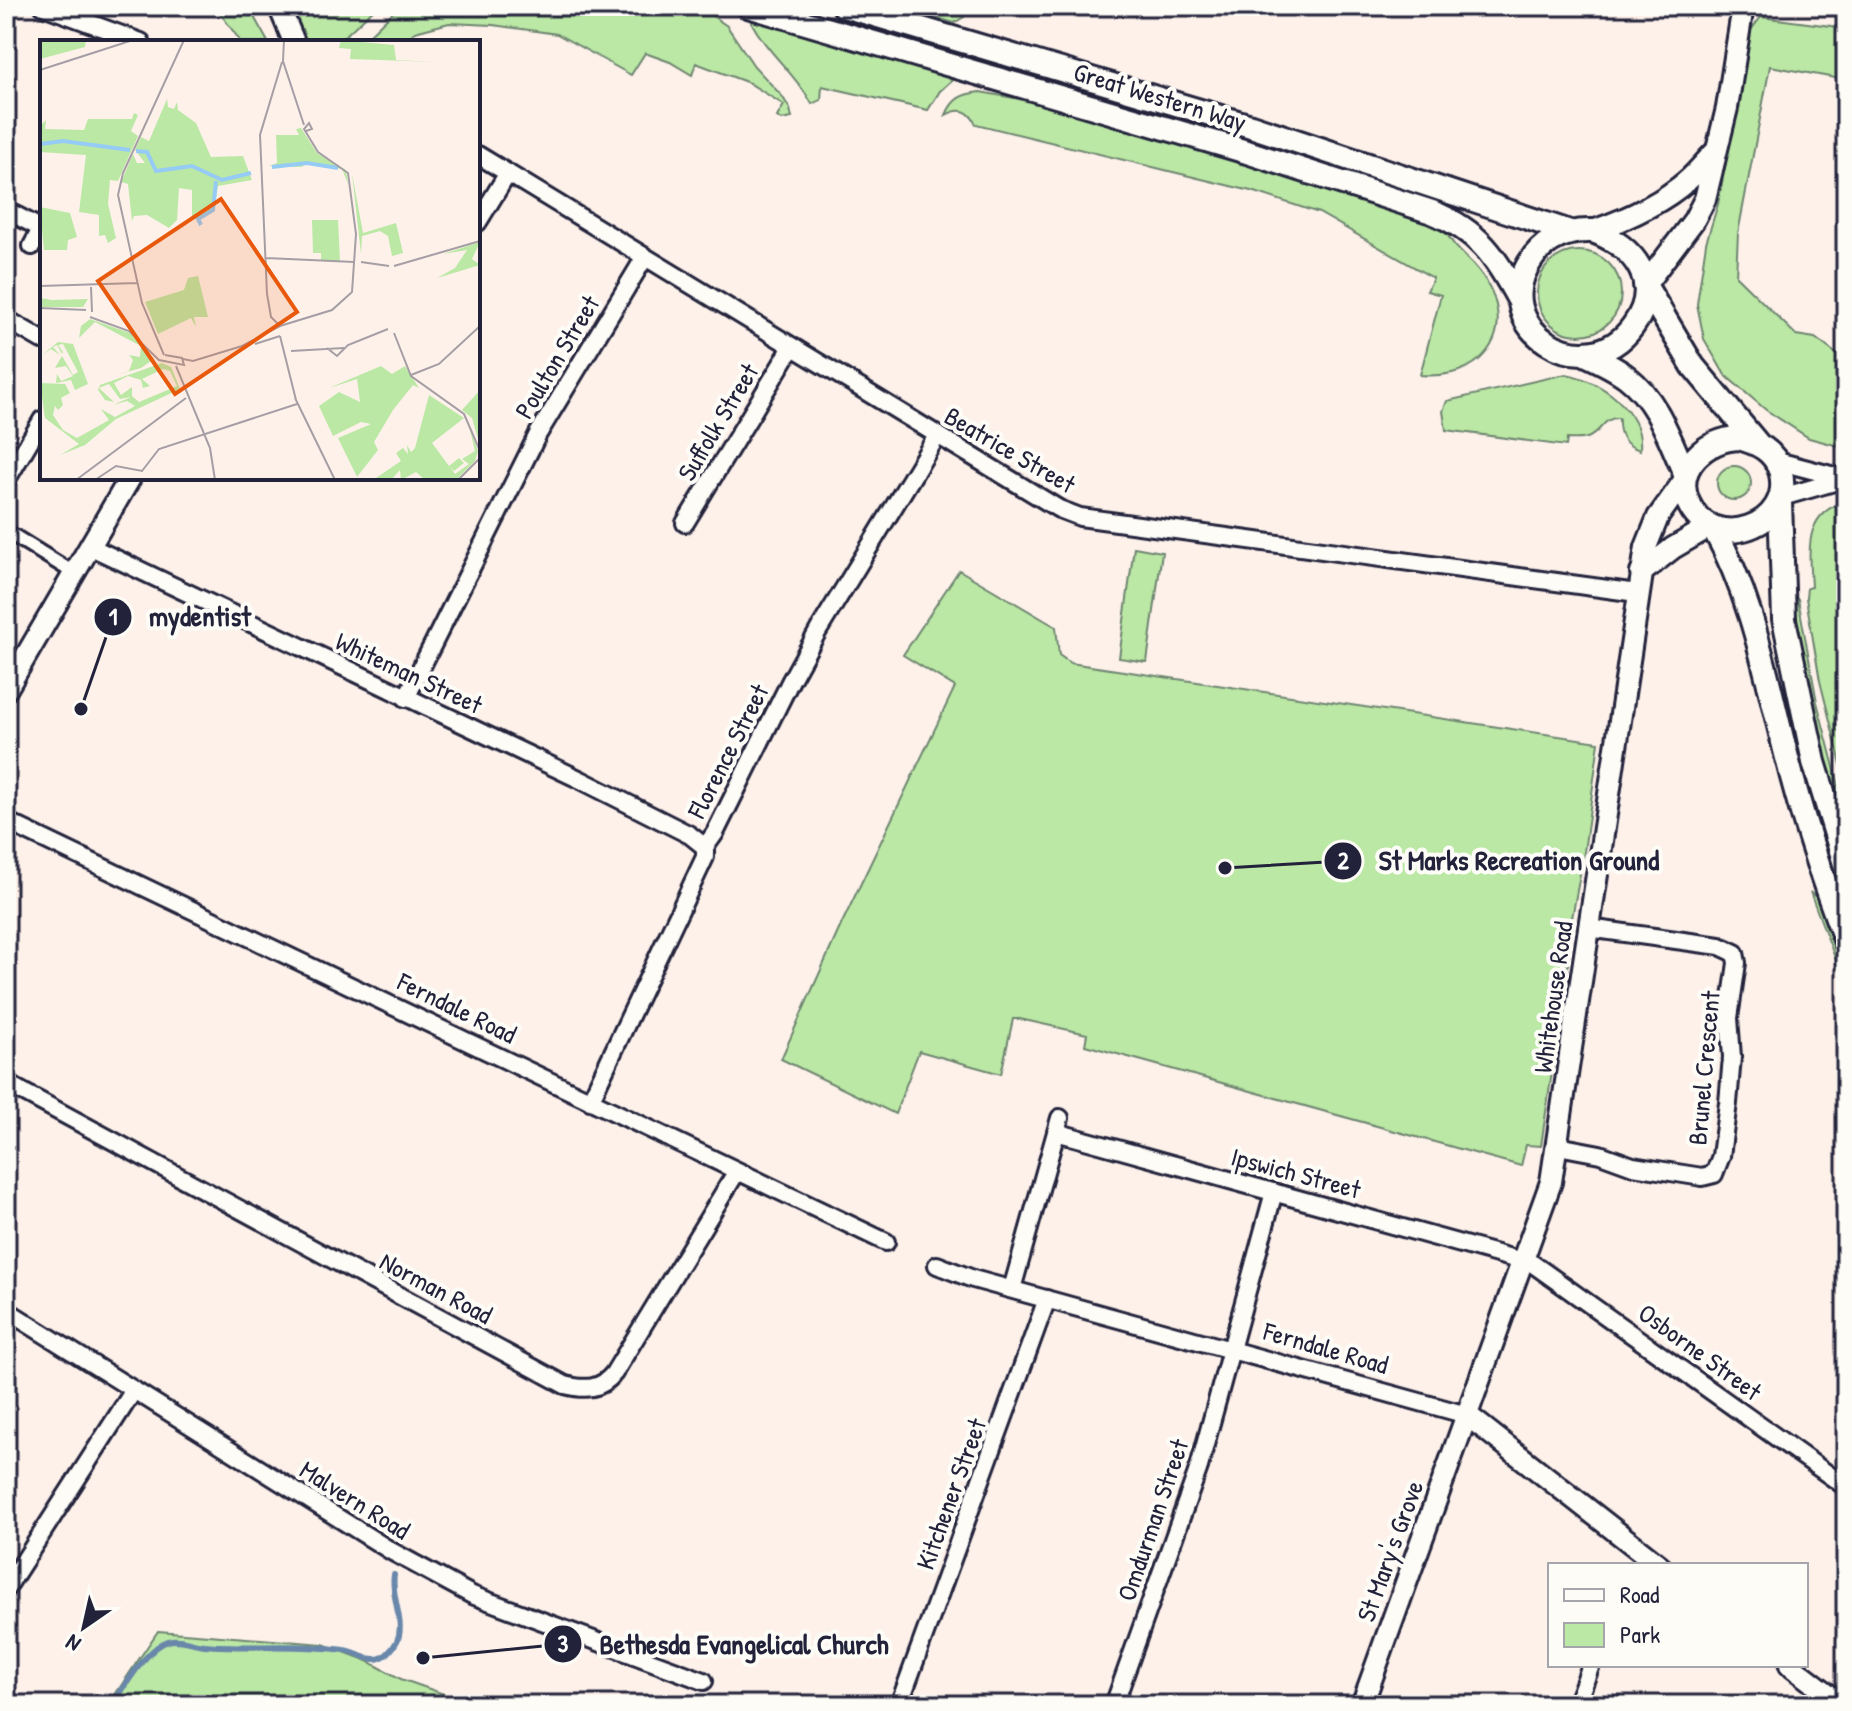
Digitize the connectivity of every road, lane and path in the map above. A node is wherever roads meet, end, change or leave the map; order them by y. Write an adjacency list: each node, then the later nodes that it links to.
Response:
1 (43, 6): 6 (street)
2 (279, 6): 7 (street)
3 (748, 6): 20 (main road, Great Western Way)
4 (844, 6): 16 (main road, Great Western Way)
5 (1743, 6): 8 (street)
6 (136, 40)
7 (293, 40)
8 (1714, 153): 14 (street); 19 (street)
9 (480, 156): 10 (street, Beatrice Street)
10 (508, 173): 12 (street); 18 (street, Beatrice Street)
11 (6, 210): 13 (street)
12 (480, 219)
13 (40, 228)
14 (1593, 231): 16 (main road); 19 (main road)
15 (40, 232): 17 (street)
16 (1570, 232): 20 (main road)
17 (32, 246)
18 (645, 257): 23 (street, Beatrice Street); 40 (street, Poulton Street)
19 (1645, 285): 24 (main road); 27 (main road)
20 (1519, 300): 24 (main road)
21 (6, 319): 22 (street)
22 (40, 339)
23 (792, 347): 26 (street, Beatrice Street); 33 (street, Suffolk Street)
24 (1583, 353): 29 (main road)
25 (40, 423): 31 (street)
26 (937, 436): 38 (street, Beatrice Street); 42 (street, Florence Street)
27 (1757, 443): 28 (main road); 29 (main road)
28 (1777, 461): 32 (main road); 32 (street)
29 (1684, 478): 34 (main road); 38 (street, Whitehouse Road)
30 (129, 480): 36 (street)
31 (6, 481)
32 (1781, 499): 34 (main road); 43 (main road)
33 (685, 523)
34 (1712, 528): 38 (street); 45 (main road)
35 (6, 531): 37 (street)
36 (89, 546): 37 (street); 40 (street, Whiteman Street)
37 (74, 573): 39 (street)
38 (1639, 583): 44 (street, Whitehouse Road)
39 (6, 690)
40 (406, 698): 42 (street, Whiteman Street)
41 (6, 821): 47 (street, Ferndale Road)
42 (705, 847): 47 (street, Florence Street)
43 (1846, 867)
44 (1588, 928): 48 (street, Whitehouse Road); 48 (street, Brunel Crescent)
45 (1846, 942)
46 (6, 1083): 49 (street, Norman Road)
47 (590, 1101): 49 (street, Ferndale Road)
48 (1558, 1146): 52 (street, Whitehouse Road)
49 (737, 1171): 51 (street, Ferndale Road)
50 (1274, 1192): 52 (street, Ipswich Street); 54 (street, Ipswich Street); 57 (street, Omdurman Street)
51 (886, 1242)
52 (1523, 1261): 59 (street, Whitehouse Road); 60 (street, Osborne Street)
53 (937, 1265): 54 (street, Ferndale Road)
54 (1012, 1289): 55 (street, Ferndale Road)
55 (1047, 1299): 57 (street, Ferndale Road); 67 (street, Kitchener Street)
56 (6, 1310): 58 (street, Malvern Road)
57 (1232, 1349): 59 (street, Ferndale Road); 68 (street, Omdurman Street)
58 (134, 1390): 62 (street); 65 (street, Malvern Road)
59 (1467, 1415): 61 (street, Ferndale Road); 69 (street, St Mary's Grove)
60 (1846, 1487)
61 (1656, 1563)
62 (6, 1589)
63 (1590, 1667): 70 (street)
64 (1792, 1667): 66 (street)
65 (704, 1681)
66 (1830, 1701)
67 (899, 1705)
68 (1114, 1705)
69 (1362, 1705)
70 (1576, 1705)

